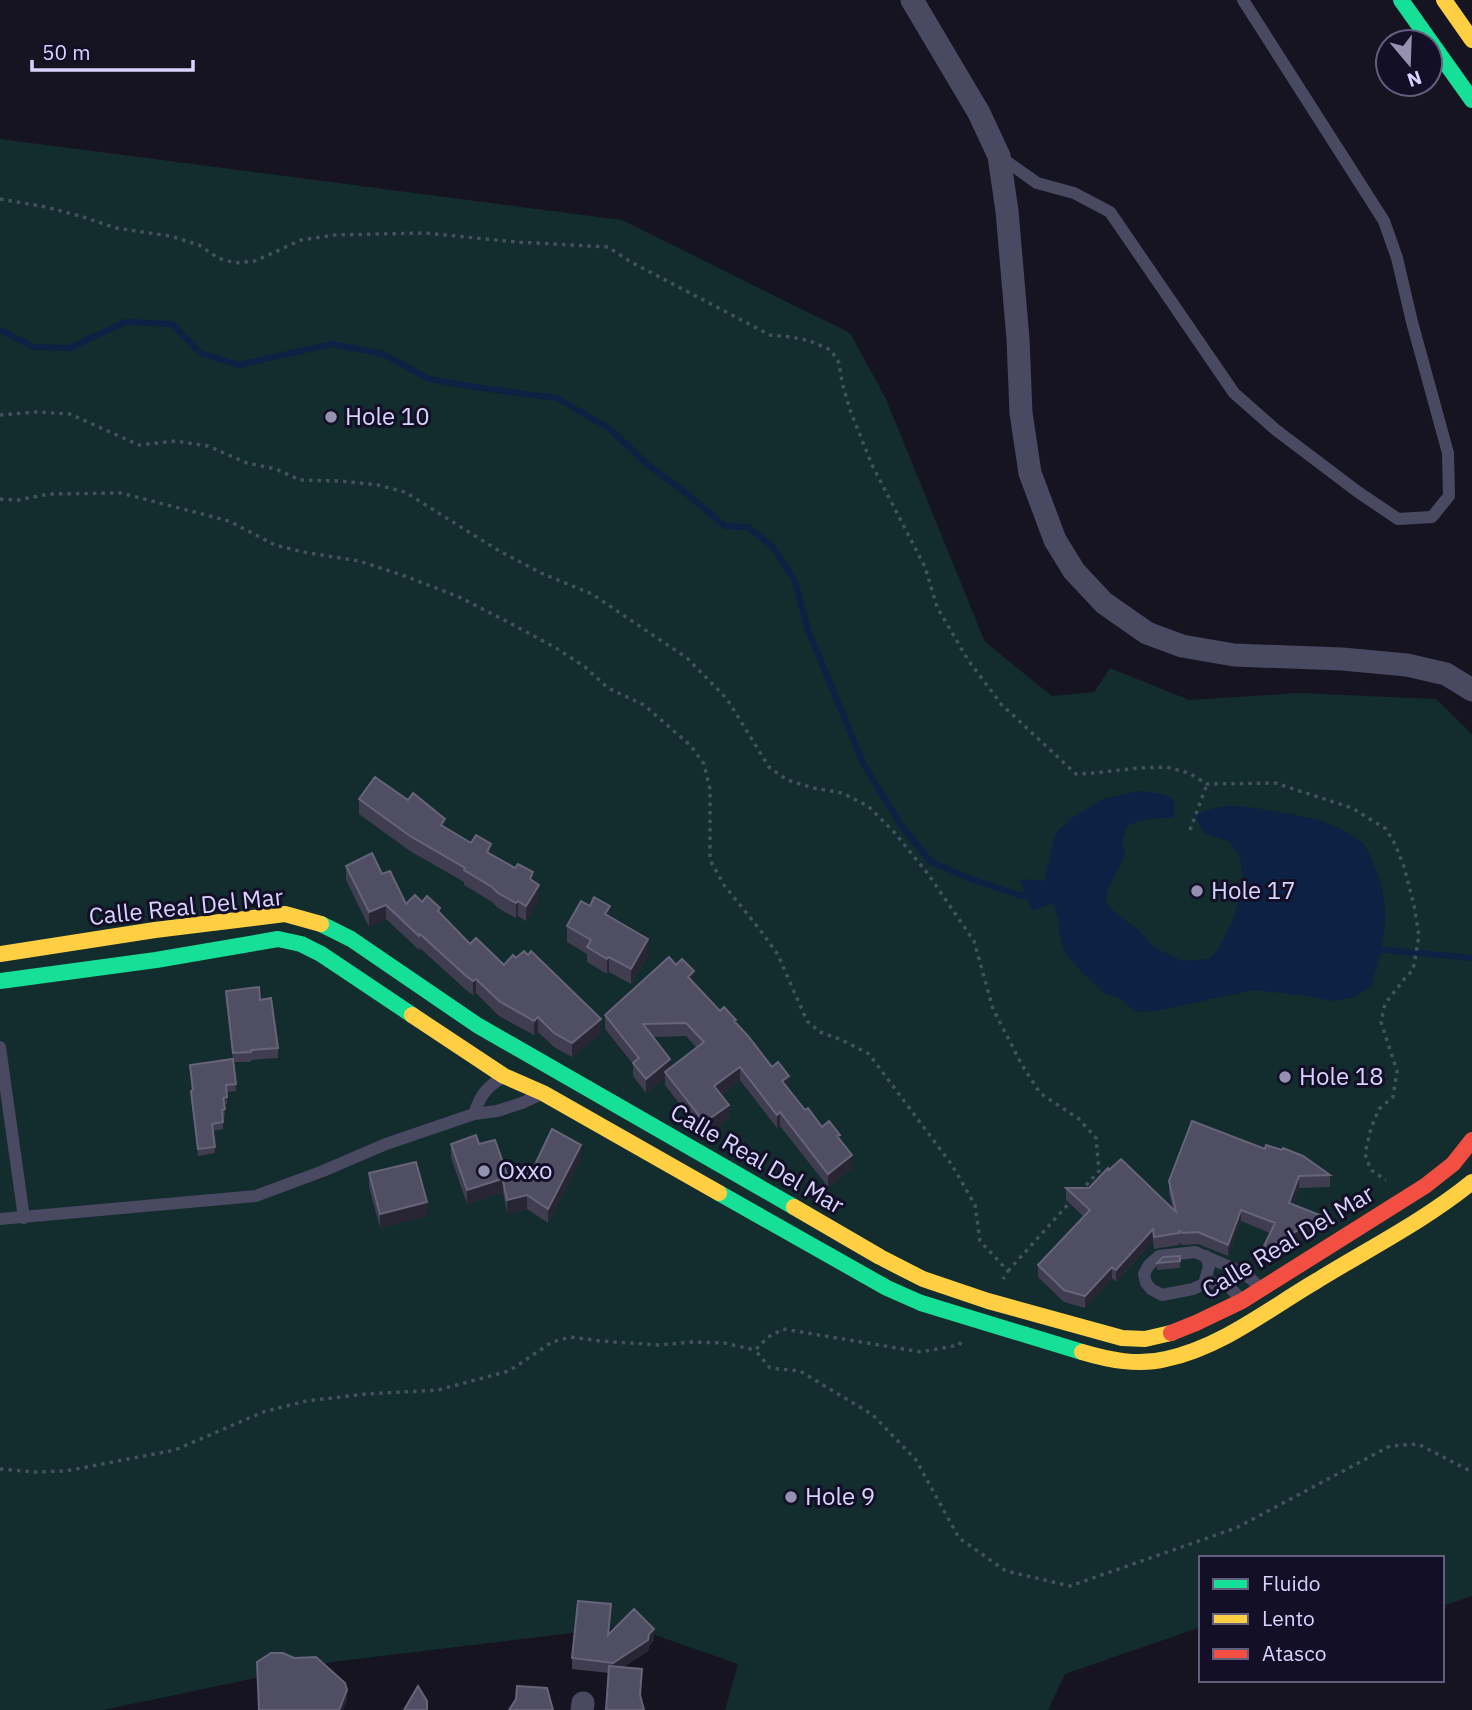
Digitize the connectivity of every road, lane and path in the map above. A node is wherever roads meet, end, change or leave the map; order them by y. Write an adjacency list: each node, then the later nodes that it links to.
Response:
1 (912, 0): 7 (street)
2 (1243, 0): 7 (lane)
3 (1401, 0): 6 (main road)
4 (1444, 0): 5 (main road)
5 (1472, 40)
6 (1472, 100)
7 (999, 156): 11 (street)
8 (0, 199): 12 (path)
9 (0, 415): 31 (path)
10 (0, 499): 31 (path)
11 (1472, 690)
12 (1207, 783): 13 (path); 27 (path)
13 (1190, 830)
14 (155, 930): 15 (main road, Calle Real Del Mar); 16 (main road); 18 (main road, Calle Real Del Mar)
15 (0, 954)
16 (156, 960): 17 (main road, Calle Real Del Mar); 20 (main road, Calle Real Del Mar)
17 (0, 981)
18 (477, 1025): 20 (main road); 21 (main road, Calle Real Del Mar)
19 (0, 1047): 28 (lane)
20 (464, 1050): 22 (main road, Calle Real Del Mar)
21 (558, 1071): 23 (lane); 34 (main road, Calle Real Del Mar)
22 (504, 1076): 23 (main road, Calle Real Del Mar); 24 (lane)
23 (543, 1093): 24 (lane); 38 (main road, Calle Real Del Mar)
24 (474, 1114): 28 (lane)
25 (1472, 1140): 27 (main road, Calle Real Del Mar)
26 (1472, 1182): 36 (main road, Calle Real Del Mar)
27 (1410, 1194): 33 (main road, Calle Real Del Mar)
28 (24, 1217): 29 (lane)
29 (0, 1219)
30 (1206, 1256): 32 (lane); 32 (lane); 33 (lane)
31 (1008, 1271): 34 (path)
32 (1204, 1284): 35 (lane)
33 (1260, 1289): 35 (main road, Calle Real Del Mar); 36 (lane)
34 (988, 1301): 35 (main road, Calle Real Del Mar); 38 (lane)
35 (1242, 1301): 37 (lane)
36 (1272, 1307): 37 (main road, Calle Real Del Mar)
37 (1254, 1318): 38 (main road, Calle Real Del Mar)
38 (982, 1321): 39 (path)
39 (755, 1350): 40 (path); 41 (path)
40 (0, 1469)
41 (1472, 1472)

